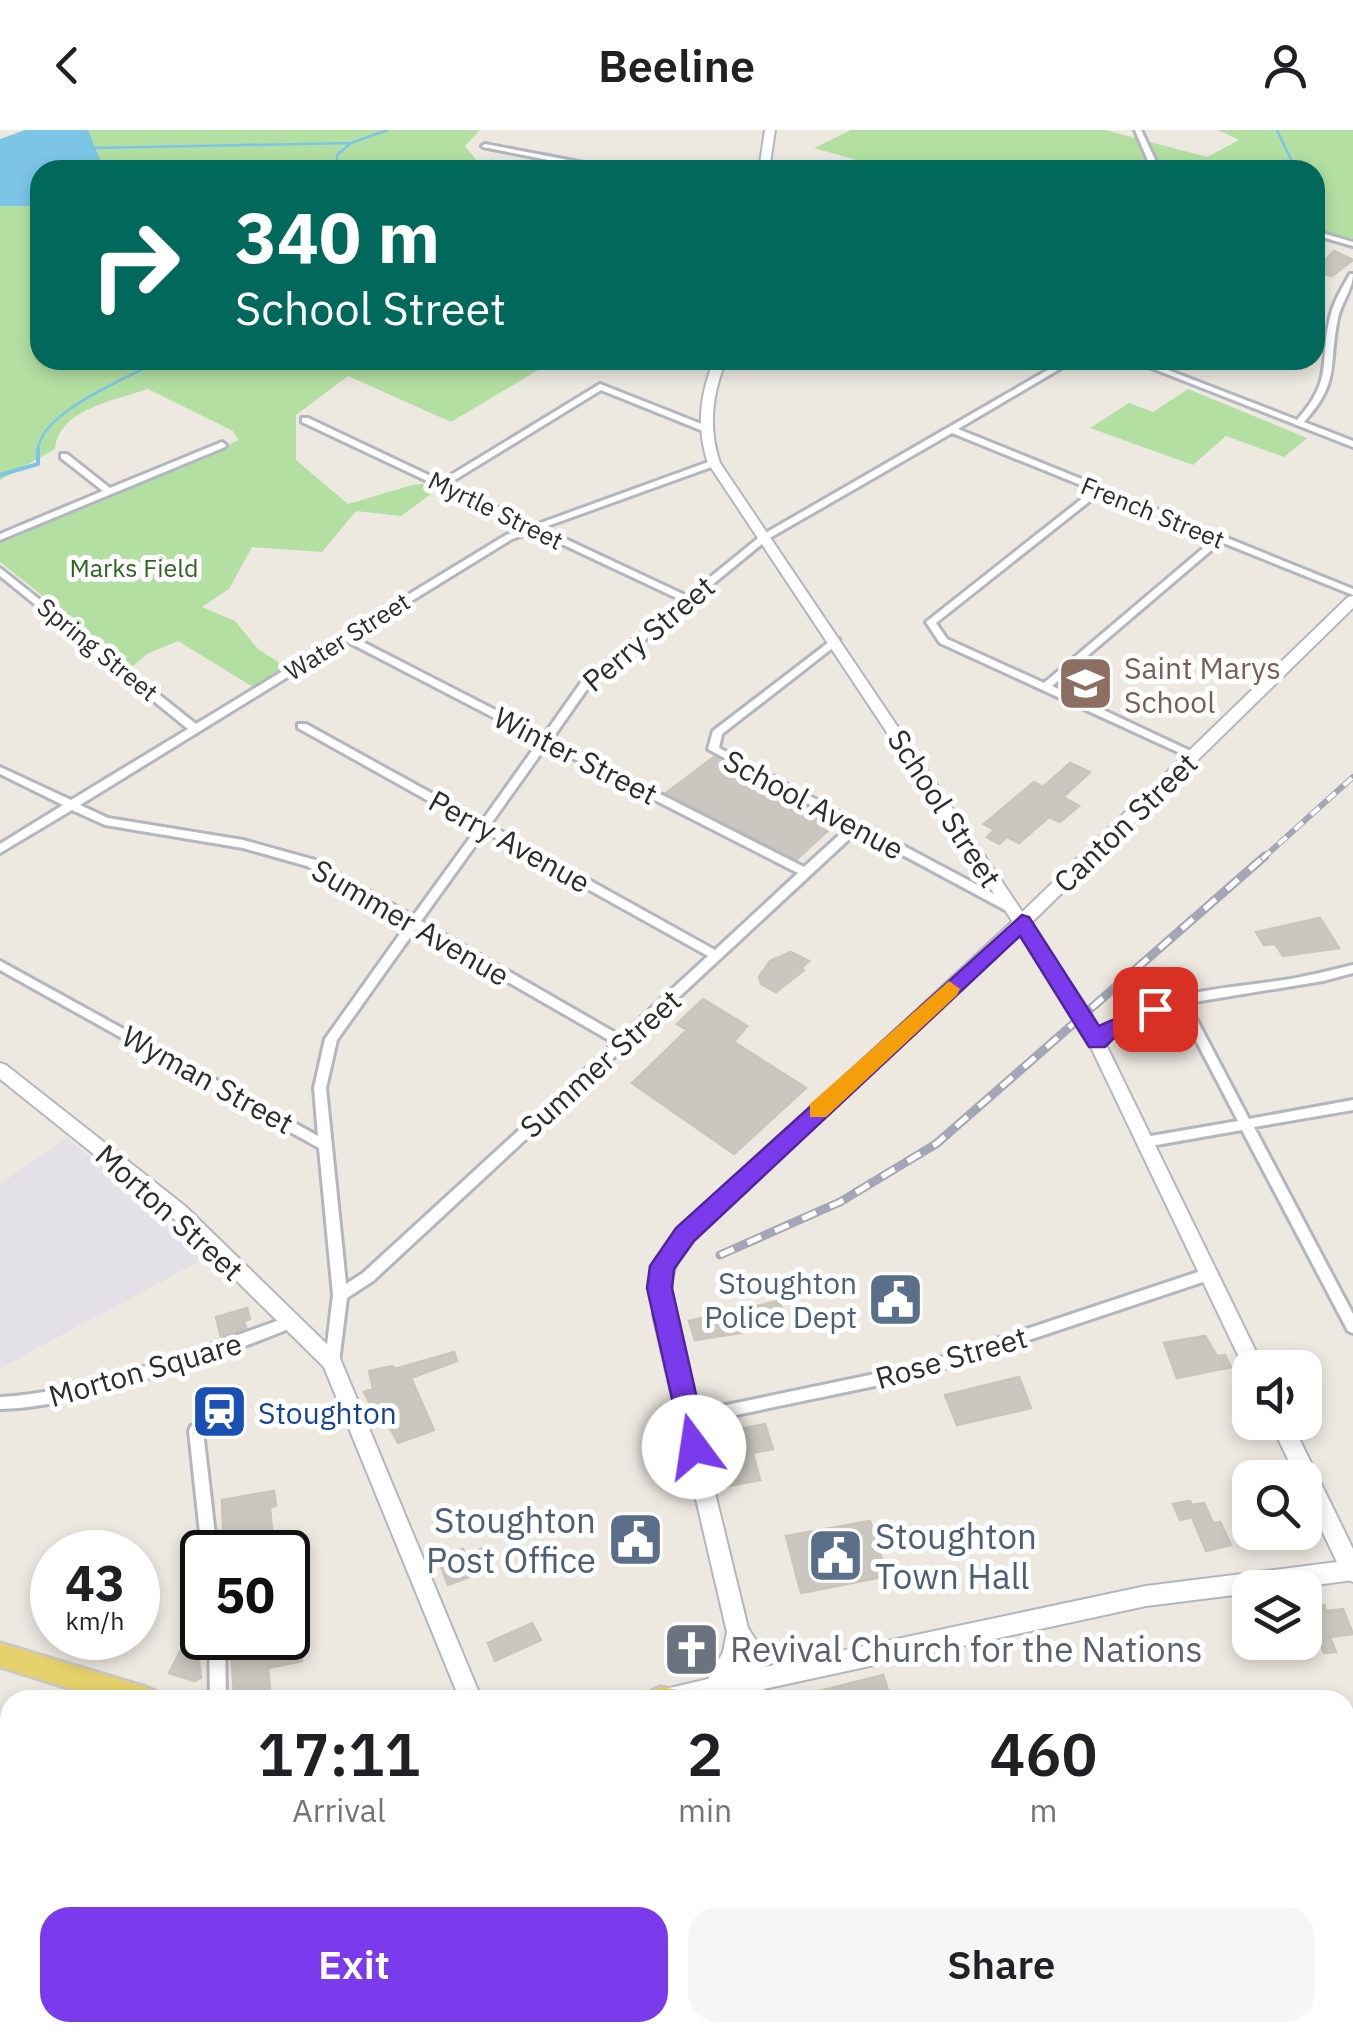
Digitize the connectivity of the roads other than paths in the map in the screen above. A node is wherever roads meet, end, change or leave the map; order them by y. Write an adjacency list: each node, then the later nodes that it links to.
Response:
1 (770, 130): 5 (street)
2 (1138, 130): 6 (street)
3 (485, 146): 4 (street)
4 (558, 160)
5 (766, 160)
6 (1152, 160)
7 (1325, 236): 8 (street)
8 (1353, 244)
9 (1353, 276): 11 (street)
10 (1325, 317): 11 (street)
11 (1332, 318): 16 (street)
12 (716, 370): 17 (street, School Street)
13 (1054, 370): 18 (street, Perry Street)
14 (1161, 370): 16 (street)
15 (306, 420): 23 (street, Myrtle Street)
16 (1298, 422): 19 (street)
17 (706, 429): 22 (street, School Street); 23 (street)
18 (953, 430): 24 (street, French Street); 28 (street, Perry Street)
19 (1353, 444)
20 (222, 445): 25 (street)
21 (64, 456): 25 (street)
22 (714, 463): 26 (street, Water Street); 28 (street, School Street)
23 (442, 484): 26 (street, Myrtle Street)
24 (1098, 490): 29 (street, French Street); 36 (street)
25 (109, 492): 27 (street)
26 (530, 528): 32 (street, Myrtle Street); 34 (street, Water Street)
27 (0, 536)
28 (765, 537): 32 (street, Perry Street); 35 (street, School Street)
29 (1219, 538): 31 (street, French Street); 36 (street)
30 (0, 571): 38 (street, Spring Street)
31 (1353, 592)
32 (686, 599): 39 (street, Perry Street)
33 (1353, 600): 40 (street, Canton Street)
34 (345, 637): 38 (street, Water Street); 39 (street, Winter Street)
35 (836, 641): 44 (street, School Avenue); 47 (street, School Street)
36 (1045, 687): 40 (street)
37 (302, 726): 43 (street, Perry Avenue)
38 (196, 729): 42 (street, Water Street)
39 (545, 740): 43 (street, Perry Street); 46 (street, Winter Street)
40 (1193, 756): 47 (street, Canton Street)
41 (0, 770): 42 (street, Summer Avenue)
42 (71, 806): 45 (street, Water Street); 48 (street, Summer Avenue)
43 (485, 826): 48 (street, Perry Street); 49 (street, Perry Avenue)
44 (856, 826): 46 (street, Summer Street); 47 (street, School Avenue)
45 (0, 850)
46 (806, 873): 49 (street, Summer Street)
47 (1016, 915): 54 (street, School Street); 67 (street, Canton Street)
48 (412, 922): 53 (street, Summer Avenue); 59 (street, Perry Street)
49 (717, 956): 53 (street, Summer Street)
50 (0, 965): 59 (street, Wyman Street)
51 (1353, 969): 52 (street)
52 (1182, 1003): 54 (street); 57 (street)
53 (622, 1042): 61 (street, Summer Street)
54 (1097, 1042): 58 (street, School Street)
55 (0, 1070): 62 (street, Morton Street)
56 (1353, 1105): 57 (street)
57 (1246, 1124): 58 (street); 63 (street)
58 (1145, 1142): 60 (street, School Street)
59 (322, 1144): 61 (street, Wyman Street)
60 (1210, 1274): 64 (street, School Street); 67 (street, Rose Street)
61 (340, 1295): 65 (street, Wyman Street)
62 (288, 1323): 65 (street, Morton Street); 66 (street, Morton Square)
63 (1353, 1327)
64 (1246, 1350)
65 (332, 1362): 79 (street, Wyman Street)
66 (0, 1402)
67 (688, 1420): 72 (street, Canton Street)
68 (196, 1430): 70 (street)
69 (1289, 1440): 71 (street)
70 (207, 1530)
71 (1353, 1570): 75 (street)
72 (738, 1632): 75 (street, Canton Street); 76 (street)
73 (0, 1655): 77 (main road)
74 (217, 1660): 78 (street)
75 (757, 1678): 76 (street); 81 (street)
76 (716, 1688): 80 (street)
77 (114, 1690)
78 (218, 1690)
79 (467, 1690)
80 (707, 1690)
81 (750, 1690)

